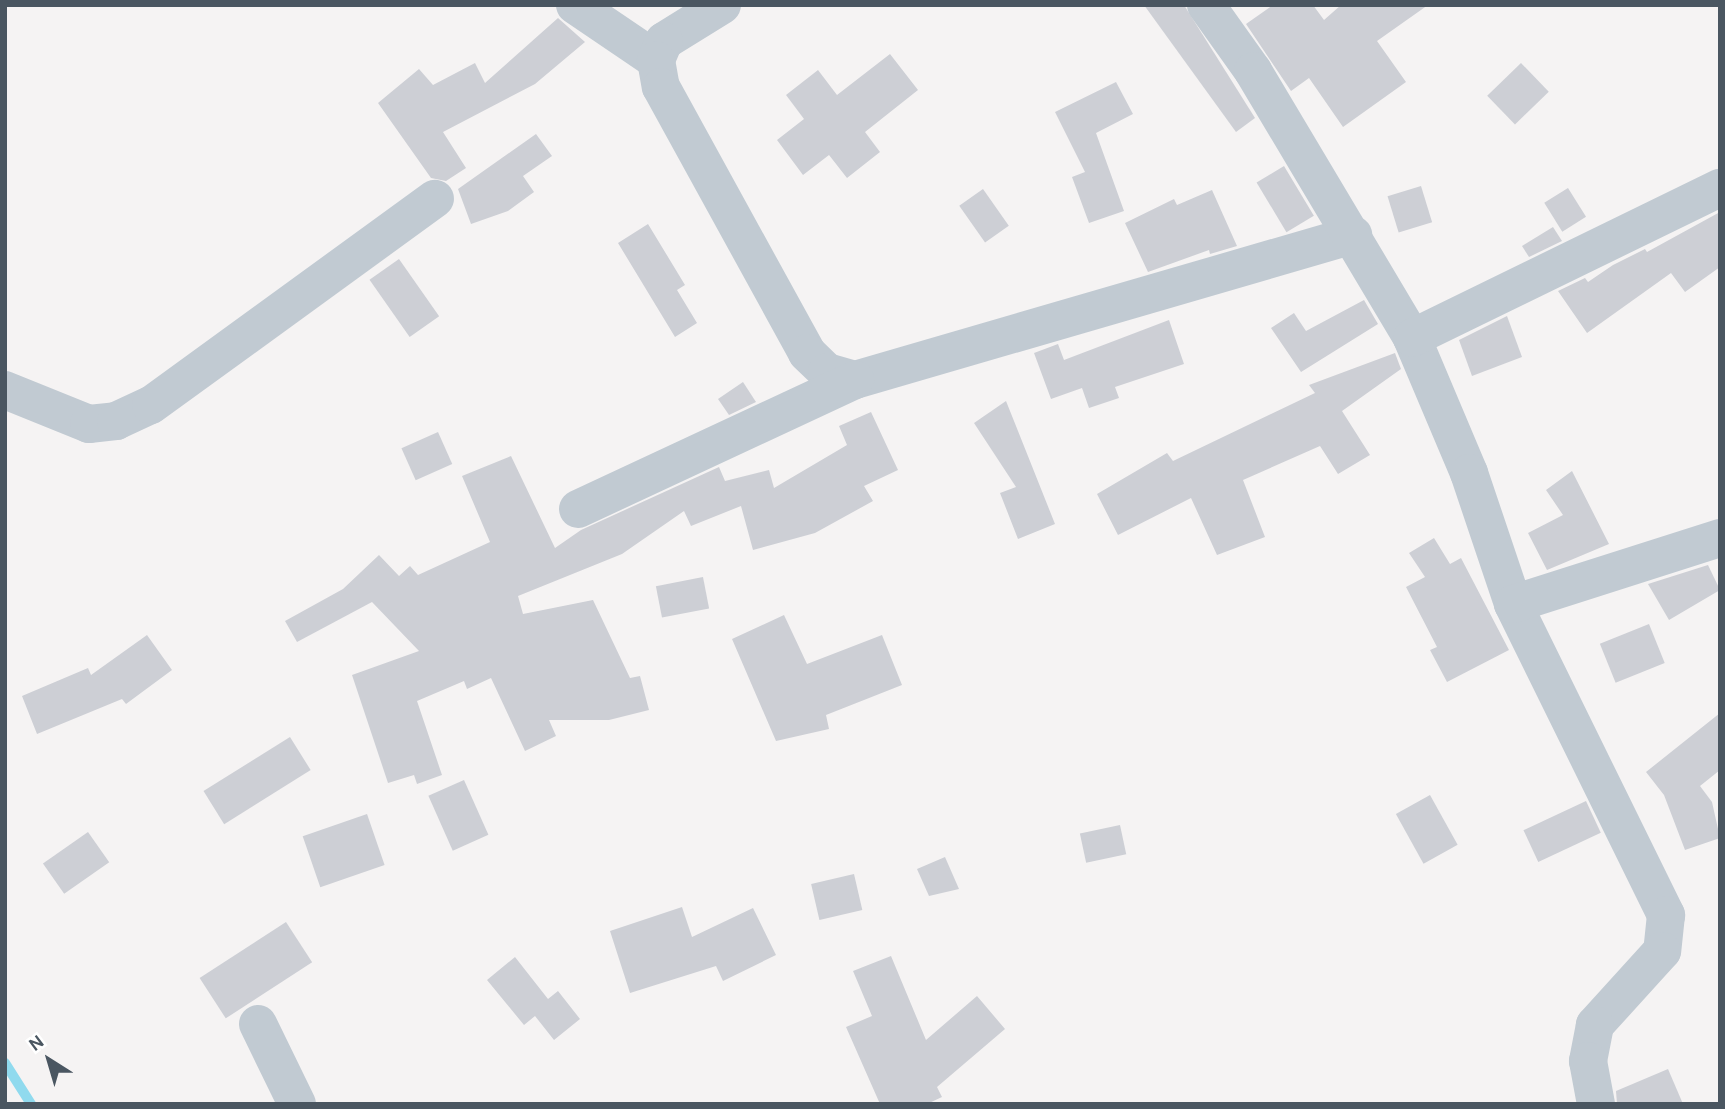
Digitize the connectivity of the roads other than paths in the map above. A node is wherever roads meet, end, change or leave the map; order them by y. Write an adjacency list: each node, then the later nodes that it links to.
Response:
1 (575, 5): 4 (street)
2 (722, 5): 4 (street)
3 (1206, 5): 7 (street)
4 (656, 60): 9 (street)
5 (1720, 188): 8 (street)
6 (435, 200): 10 (street)
7 (1353, 235): 8 (street); 9 (street)
8 (1412, 338): 13 (street)
9 (855, 380): 11 (street)
10 (5, 390)
11 (578, 509)
12 (1720, 538): 13 (street)
13 (1513, 604): 16 (street)
14 (258, 1024): 15 (street)
15 (297, 1104)
16 (1596, 1104)

